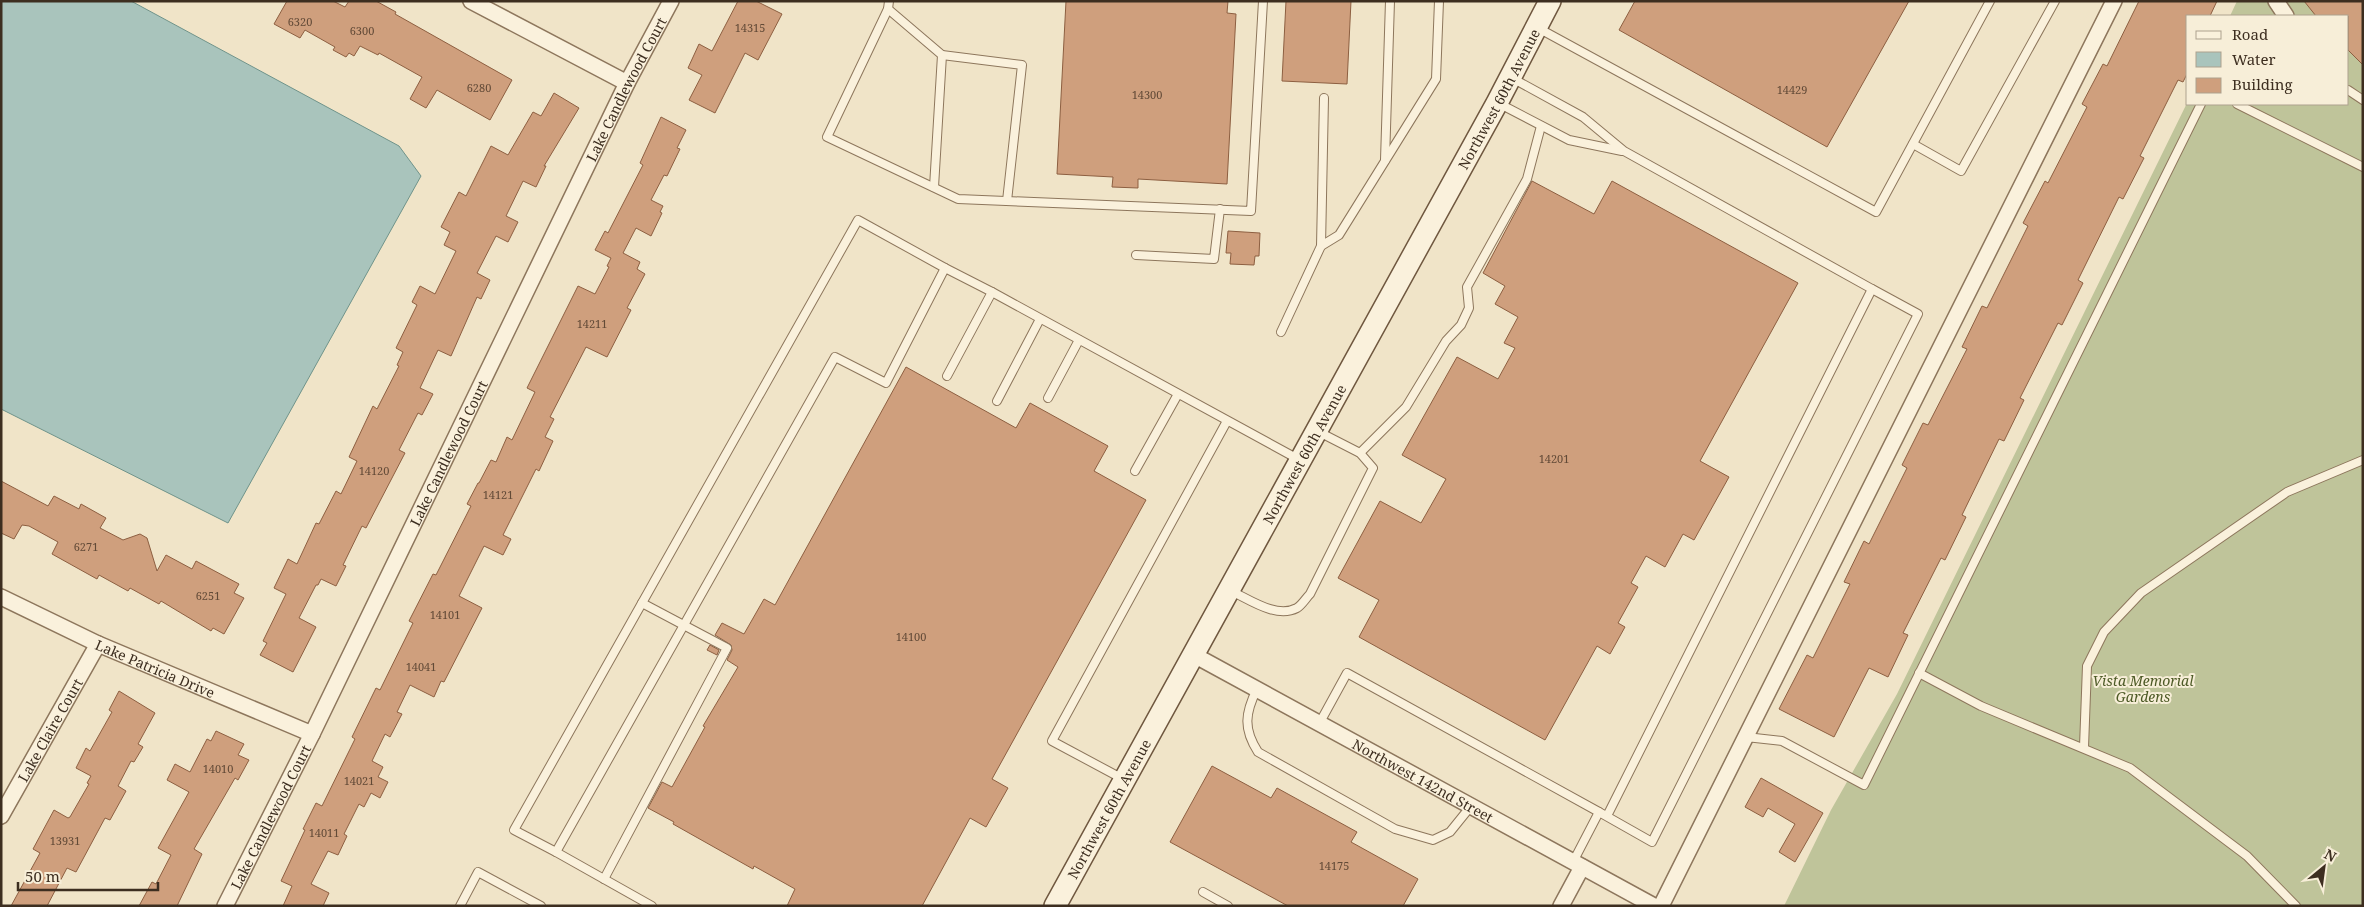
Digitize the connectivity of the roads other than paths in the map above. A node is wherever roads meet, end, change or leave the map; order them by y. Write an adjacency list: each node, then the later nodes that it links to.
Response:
1 (471, 1): 16 (street)
2 (671, 1): 16 (street, Lake Candlewood Court)
3 (1263, 1): 30 (lane)
4 (1390, 1): 26 (lane)
5 (1439, 1): 26 (lane)
6 (1550, 1): 13 (street, Northwest 60th Avenue)
7 (1990, 1): 24 (lane)
8 (2054, 1): 24 (lane)
9 (2114, 1): 59 (street)
10 (2276, 1): 12 (street)
11 (889, 5): 14 (lane); 28 (lane)
12 (2285, 15)
13 (1538, 28): 15 (street, Northwest 60th Avenue); 24 (lane)
14 (942, 56): 28 (lane); 29 (lane)
15 (1511, 77): 20 (street, Northwest 60th Avenue); 25 (lane)
16 (627, 83): 58 (street, Lake Candlewood Court)
17 (2349, 91): 19 (lane)
18 (1324, 98): 31 (lane)
19 (2363, 100)
20 (1497, 103): 23 (lane); 44 (street, Northwest 60th Avenue)
21 (2201, 105): 55 (lane)
22 (2239, 105): 27 (lane)
23 (1541, 126): 25 (lane); 45 (lane)
24 (1913, 144)
25 (1624, 151): 34 (lane)
26 (1385, 162): 31 (lane)
27 (2363, 167)
28 (934, 187): 29 (lane)
29 (1007, 201): 30 (lane)
30 (1220, 209): 32 (lane)
31 (1321, 246): 37 (lane)
32 (1136, 255)
33 (945, 268): 35 (lane); 51 (lane); 52 (lane)
34 (1872, 289): 65 (lane); 65 (lane)
35 (992, 292): 36 (lane); 39 (lane)
36 (1040, 319): 38 (lane); 42 (lane)
37 (1281, 332)
38 (1079, 340): 40 (lane); 41 (lane)
39 (947, 376)
40 (1178, 394): 43 (lane); 48 (lane)
41 (1048, 398)
42 (997, 400)
43 (1228, 421): 46 (lane); 61 (lane)
44 (1316, 430): 45 (lane); 46 (street, Northwest 60th Avenue)
45 (1360, 453): 49 (lane)
46 (1300, 460): 49 (street, Northwest 60th Avenue)
47 (2363, 460): 60 (lane)
48 (1135, 471)
49 (1229, 590): 54 (street, Northwest 60th Avenue)
50 (1, 597): 53 (street, Lake Patricia Drive)
51 (642, 603): 52 (lane); 66 (lane)
52 (684, 625): 66 (lane); 68 (lane)
53 (98, 644): 58 (street, Lake Patricia Drive); 64 (street, Lake Claire Court)
54 (1194, 655): 56 (street, Northwest 142nd Street); 61 (street, Northwest 60th Avenue)
55 (1920, 673): 59 (lane); 60 (lane)
56 (1257, 689): 57 (street, Northwest 142nd Street); 62 (lane)
57 (1319, 724): 62 (street, Northwest 142nd Street); 63 (lane)
58 (312, 734): 70 (street, Lake Candlewood Court)
59 (1746, 737): 78 (street)
60 (2084, 747): 79 (lane)
61 (1125, 780): 74 (street, Northwest 60th Avenue)
62 (1471, 806): 67 (street, Northwest 142nd Street)
63 (1599, 812): 65 (lane); 67 (lane)
64 (1, 816)
65 (1607, 816)
66 (556, 852): 68 (lane)
67 (1578, 864): 76 (street); 77 (street, Northwest 142nd Street)
68 (604, 879): 73 (lane)
69 (1203, 892): 75 (lane)
70 (225, 906)
71 (460, 906): 72 (lane)
72 (541, 906)
73 (652, 906)
74 (1055, 906)
75 (1228, 906)
76 (1561, 906)
77 (1654, 906)
78 (1662, 906)
79 (2296, 906)

